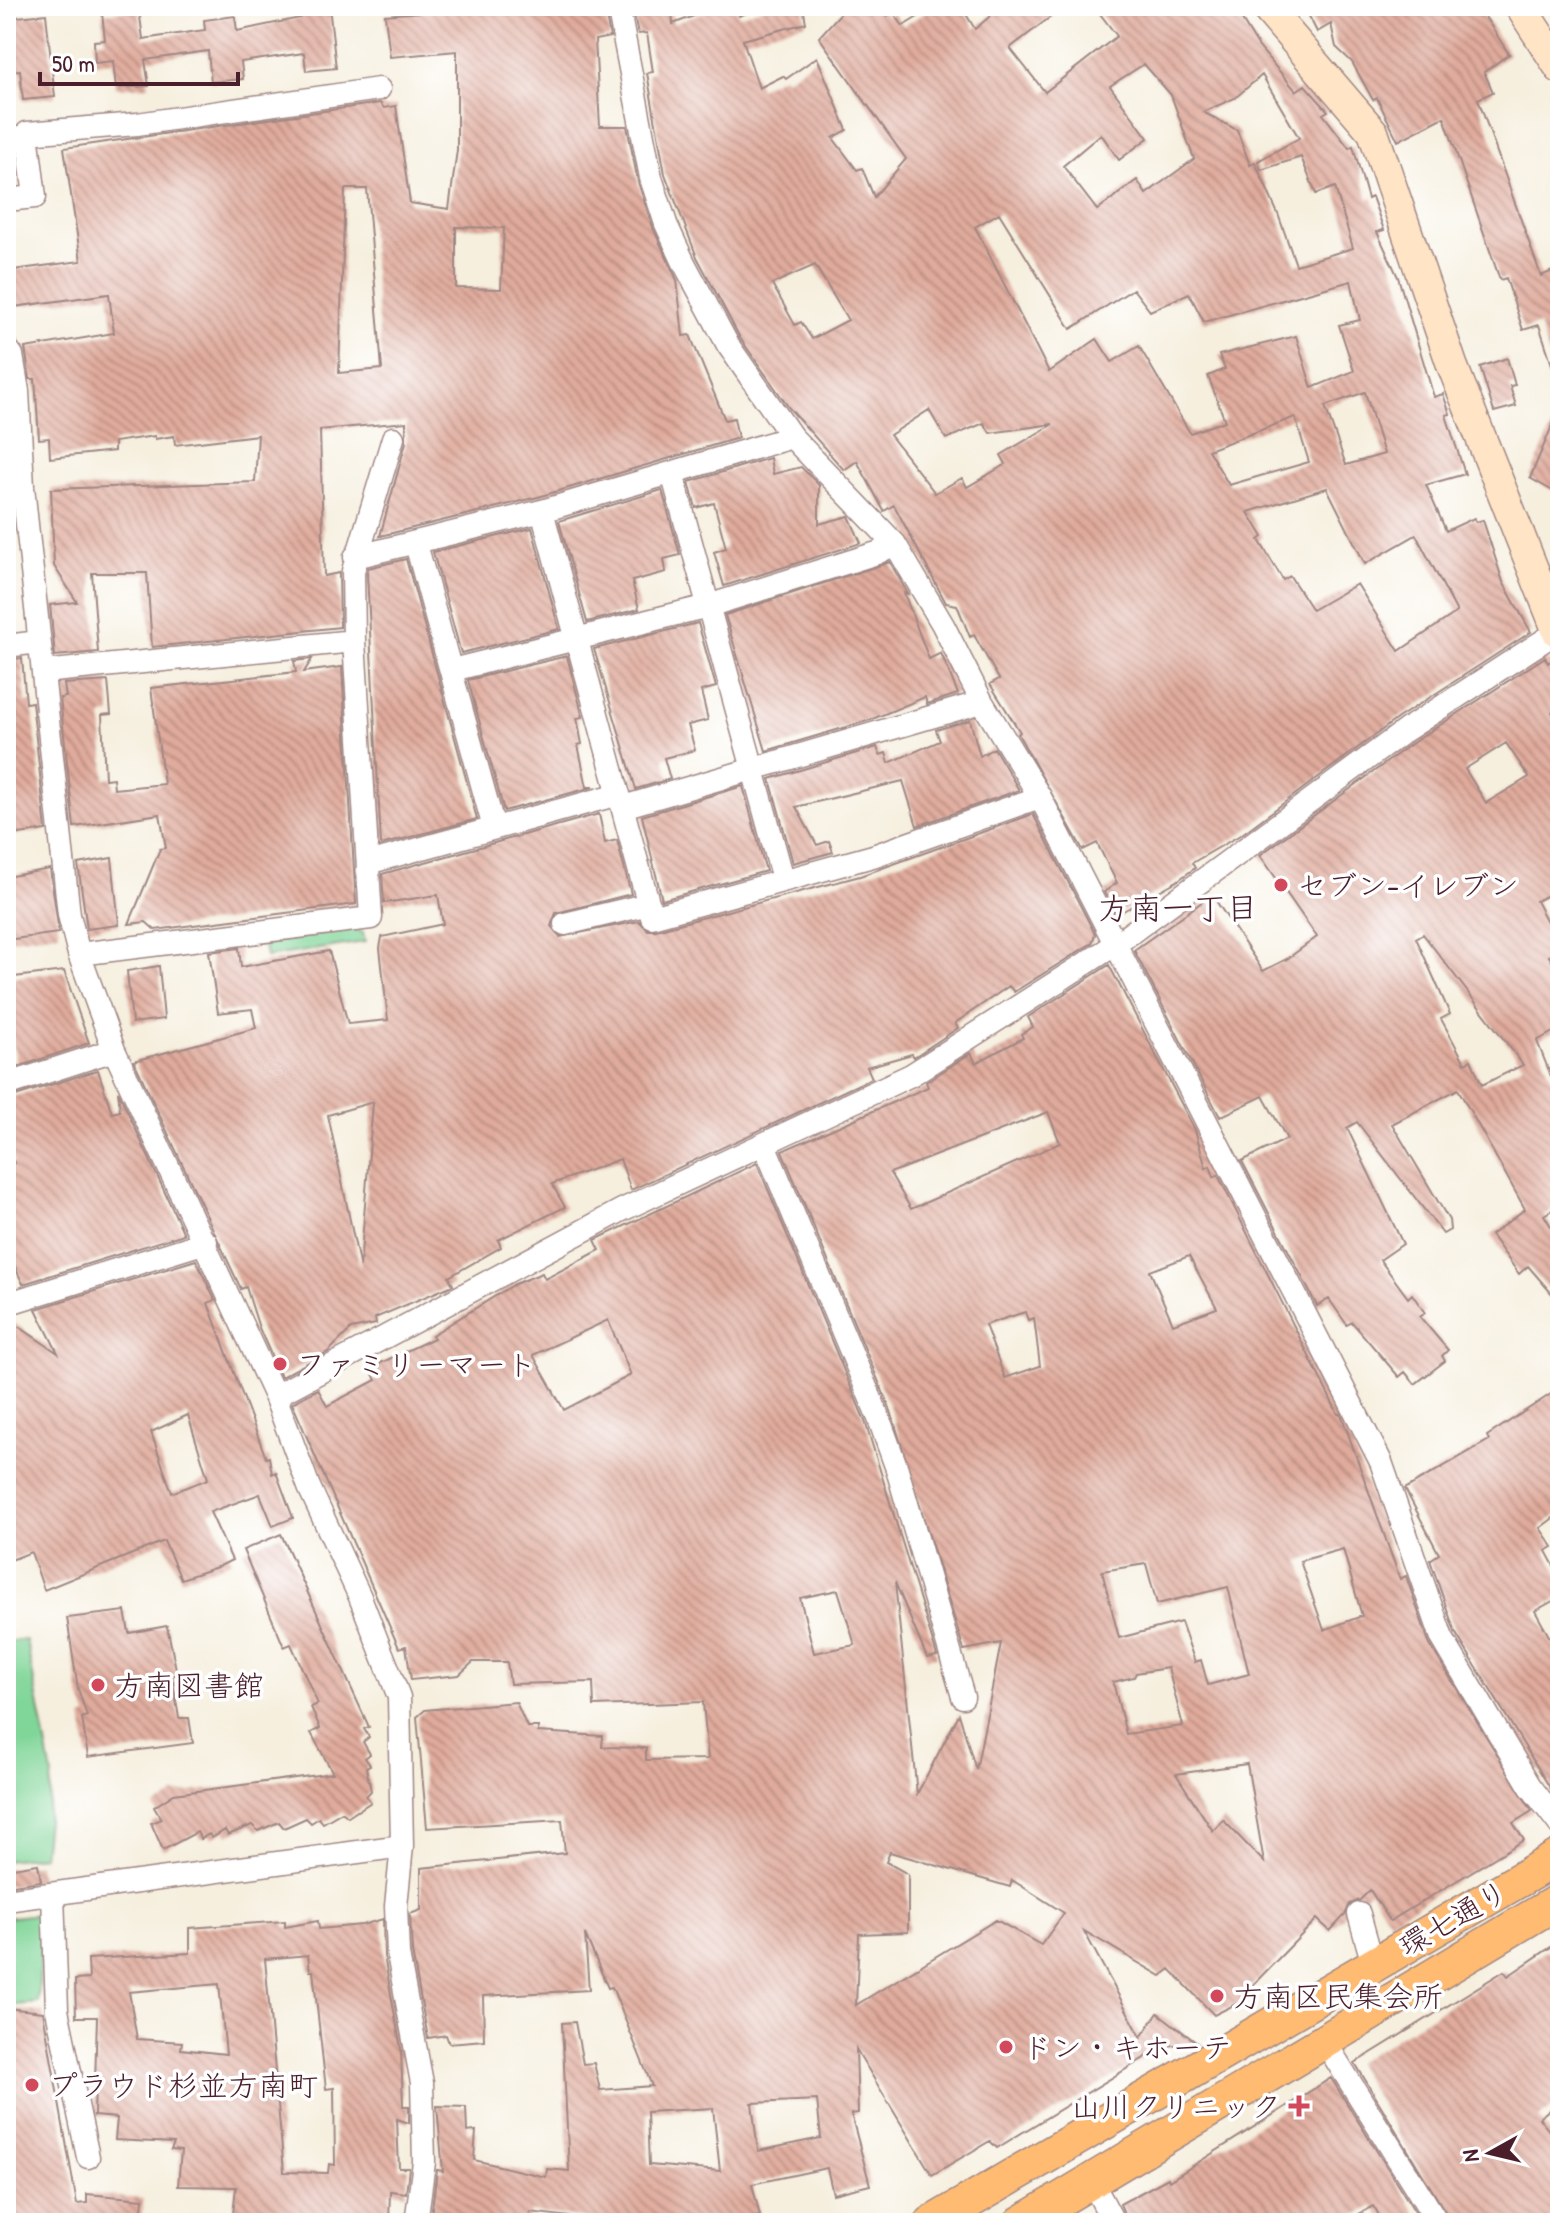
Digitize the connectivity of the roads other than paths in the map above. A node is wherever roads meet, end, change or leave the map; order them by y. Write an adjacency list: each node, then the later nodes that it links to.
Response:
1 (618, 6): 8 (street)
2 (1265, 6): 17 (street)
3 (1520, 6): 4 (street)
4 (1560, 68)
5 (379, 89): 6 (street)
6 (6, 200)
7 (6, 347): 11 (street)
8 (792, 437): 10 (street); 14 (street)
9 (393, 438): 15 (street)
10 (672, 473): 12 (street); 16 (street)
11 (14, 490): 20 (street)
12 (542, 511): 13 (street); 18 (street)
13 (416, 544): 15 (street); 22 (street)
14 (895, 544): 16 (street); 24 (street)
15 (355, 557): 19 (street)
16 (708, 606): 18 (street); 25 (street)
17 (1559, 631): 33 (street)
18 (577, 638): 22 (street); 27 (street)
19 (354, 641): 23 (street); 29 (street)
20 (39, 642): 21 (street); 23 (street)
21 (6, 646)
22 (452, 670): 28 (street)
23 (43, 672): 34 (street)
24 (982, 702): 25 (street); 26 (street)
25 (753, 769): 27 (street); 30 (street)
26 (1040, 797): 30 (street); 33 (street)
27 (621, 800): 28 (street); 31 (street)
28 (494, 828): 29 (street)
29 (368, 863): 34 (street)
30 (783, 879): 31 (street)
31 (649, 904): 32 (street)
32 (565, 924)
33 (1116, 944): 37 (street); 42 (street)
34 (79, 954): 35 (street)
35 (114, 1050): 36 (street); 38 (street)
36 (6, 1085)
37 (764, 1144): 40 (street); 41 (street)
38 (206, 1242): 39 (street); 40 (street)
39 (6, 1304)
40 (275, 1396): 43 (street)
41 (963, 1697)
42 (1560, 1825)
43 (402, 1846): 45 (street); 53 (street)
44 (1560, 1856): 49 (main road, 環七通り)
45 (53, 1894): 46 (street); 51 (street)
46 (6, 1900)
47 (1560, 1900): 50 (main road, 環七通り)
48 (1359, 1914): 49 (street)
49 (1373, 1964): 54 (main road, 環七通り)
50 (1325, 2042): 52 (main road, 環七通り); 57 (street)
51 (88, 2157)
52 (1091, 2180): 55 (main road, 環七通り); 56 (street)
53 (416, 2223)
54 (932, 2223)
55 (1021, 2223)
56 (1114, 2223)
57 (1438, 2223)

